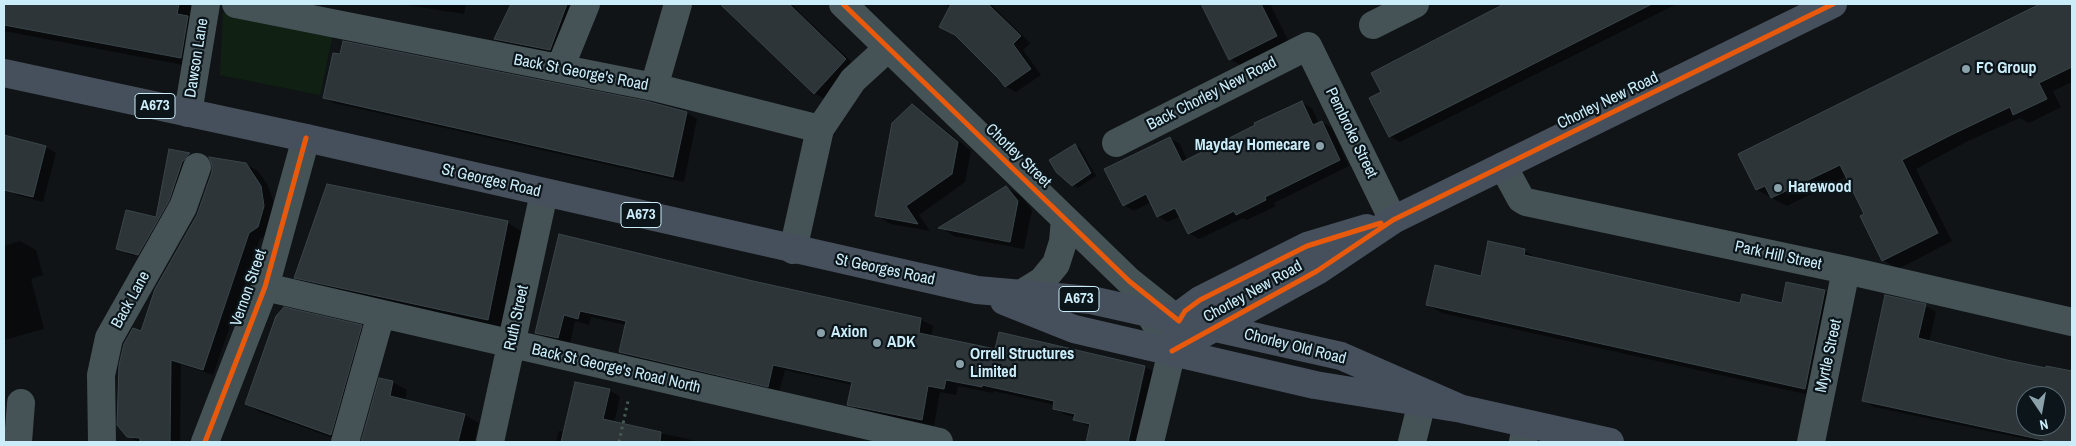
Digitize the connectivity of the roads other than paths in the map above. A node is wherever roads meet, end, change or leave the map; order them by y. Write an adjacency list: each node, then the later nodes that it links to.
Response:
1 (206, 4): 14 (street, Dawson Lane)
2 (236, 4): 11 (street, Back St George's Road)
3 (586, 4): 11 (street)
4 (678, 4): 13 (street)
5 (843, 4): 10 (street, Chorley Street)
6 (1416, 4): 8 (street)
7 (1832, 4): 18 (main road, Chorley New Road)
8 (1373, 24)
9 (1308, 46): 17 (street, Back Chorley New Road); 22 (street, Pembroke Street)
10 (888, 48): 15 (street); 21 (street, Chorley Street)
11 (560, 68): 13 (street, Back St George's Road)
12 (4, 74): 14 (main road, St Georges Road / A673)
13 (654, 88): 15 (street, Back St George's Road)
14 (188, 113): 16 (main road, St Georges Road / A673)
15 (820, 129): 23 (street)
16 (306, 138): 20 (main road, St Georges Road / A673); 26 (street, Vernon Street)
17 (1116, 143)
18 (1503, 166): 22 (main road, Chorley New Road); 24 (street, Park Hill Street)
19 (197, 167): 41 (street, Back Lane)
20 (544, 193): 23 (main road, St Georges Road / A673); 34 (street, Ruth Street)
21 (1065, 219): 25 (street, Chorley Street); 28 (street)
22 (1393, 220): 31 (main road, Chorley New Road); 33 (main road, Chorley New Road)
23 (792, 250): 27 (main road, St Georges Road / A673)
24 (1846, 270): 32 (street, Park Hill Street); 49 (street, Myrtle Street)
25 (1129, 280): 30 (street, Chorley Street); 31 (street, Chorley Street)
26 (265, 287): 29 (street, Back St George's Road North); 42 (street, Vernon Street)
27 (977, 290): 28 (main road, St Georges Road / A673); 35 (main road, St Georges Road / A673)
28 (1021, 294): 30 (main road, St Georges Road / A673)
29 (381, 314): 34 (street, Back St George's Road North); 43 (street)
30 (1149, 314): 31 (main road, St Georges Road / A673); 35 (street, Chorley Street)
31 (1179, 321): 33 (main road, Chorley Old Road); 35 (main road)
32 (2072, 322)
33 (1215, 327): 35 (main road, Chorley New Road); 38 (main road, Chorley Old Road)
34 (511, 345): 44 (street, Ruth Street); 45 (street, Back St George's Road North)
35 (1172, 351): 36 (main road, Chorley Old Road); 46 (street)
36 (1422, 402): 38 (main road, Chorley Old Road); 47 (street)
37 (21, 403): 40 (street)
38 (1462, 409): 39 (main road, Chorley Old Road)
39 (1524, 433): 48 (main road, Chorley Old Road)
40 (18, 442)
41 (102, 442)
42 (205, 442)
43 (345, 442)
44 (490, 442)
45 (939, 442)
46 (1150, 442)
47 (1412, 442)
48 (1610, 442)
49 (1811, 442)

